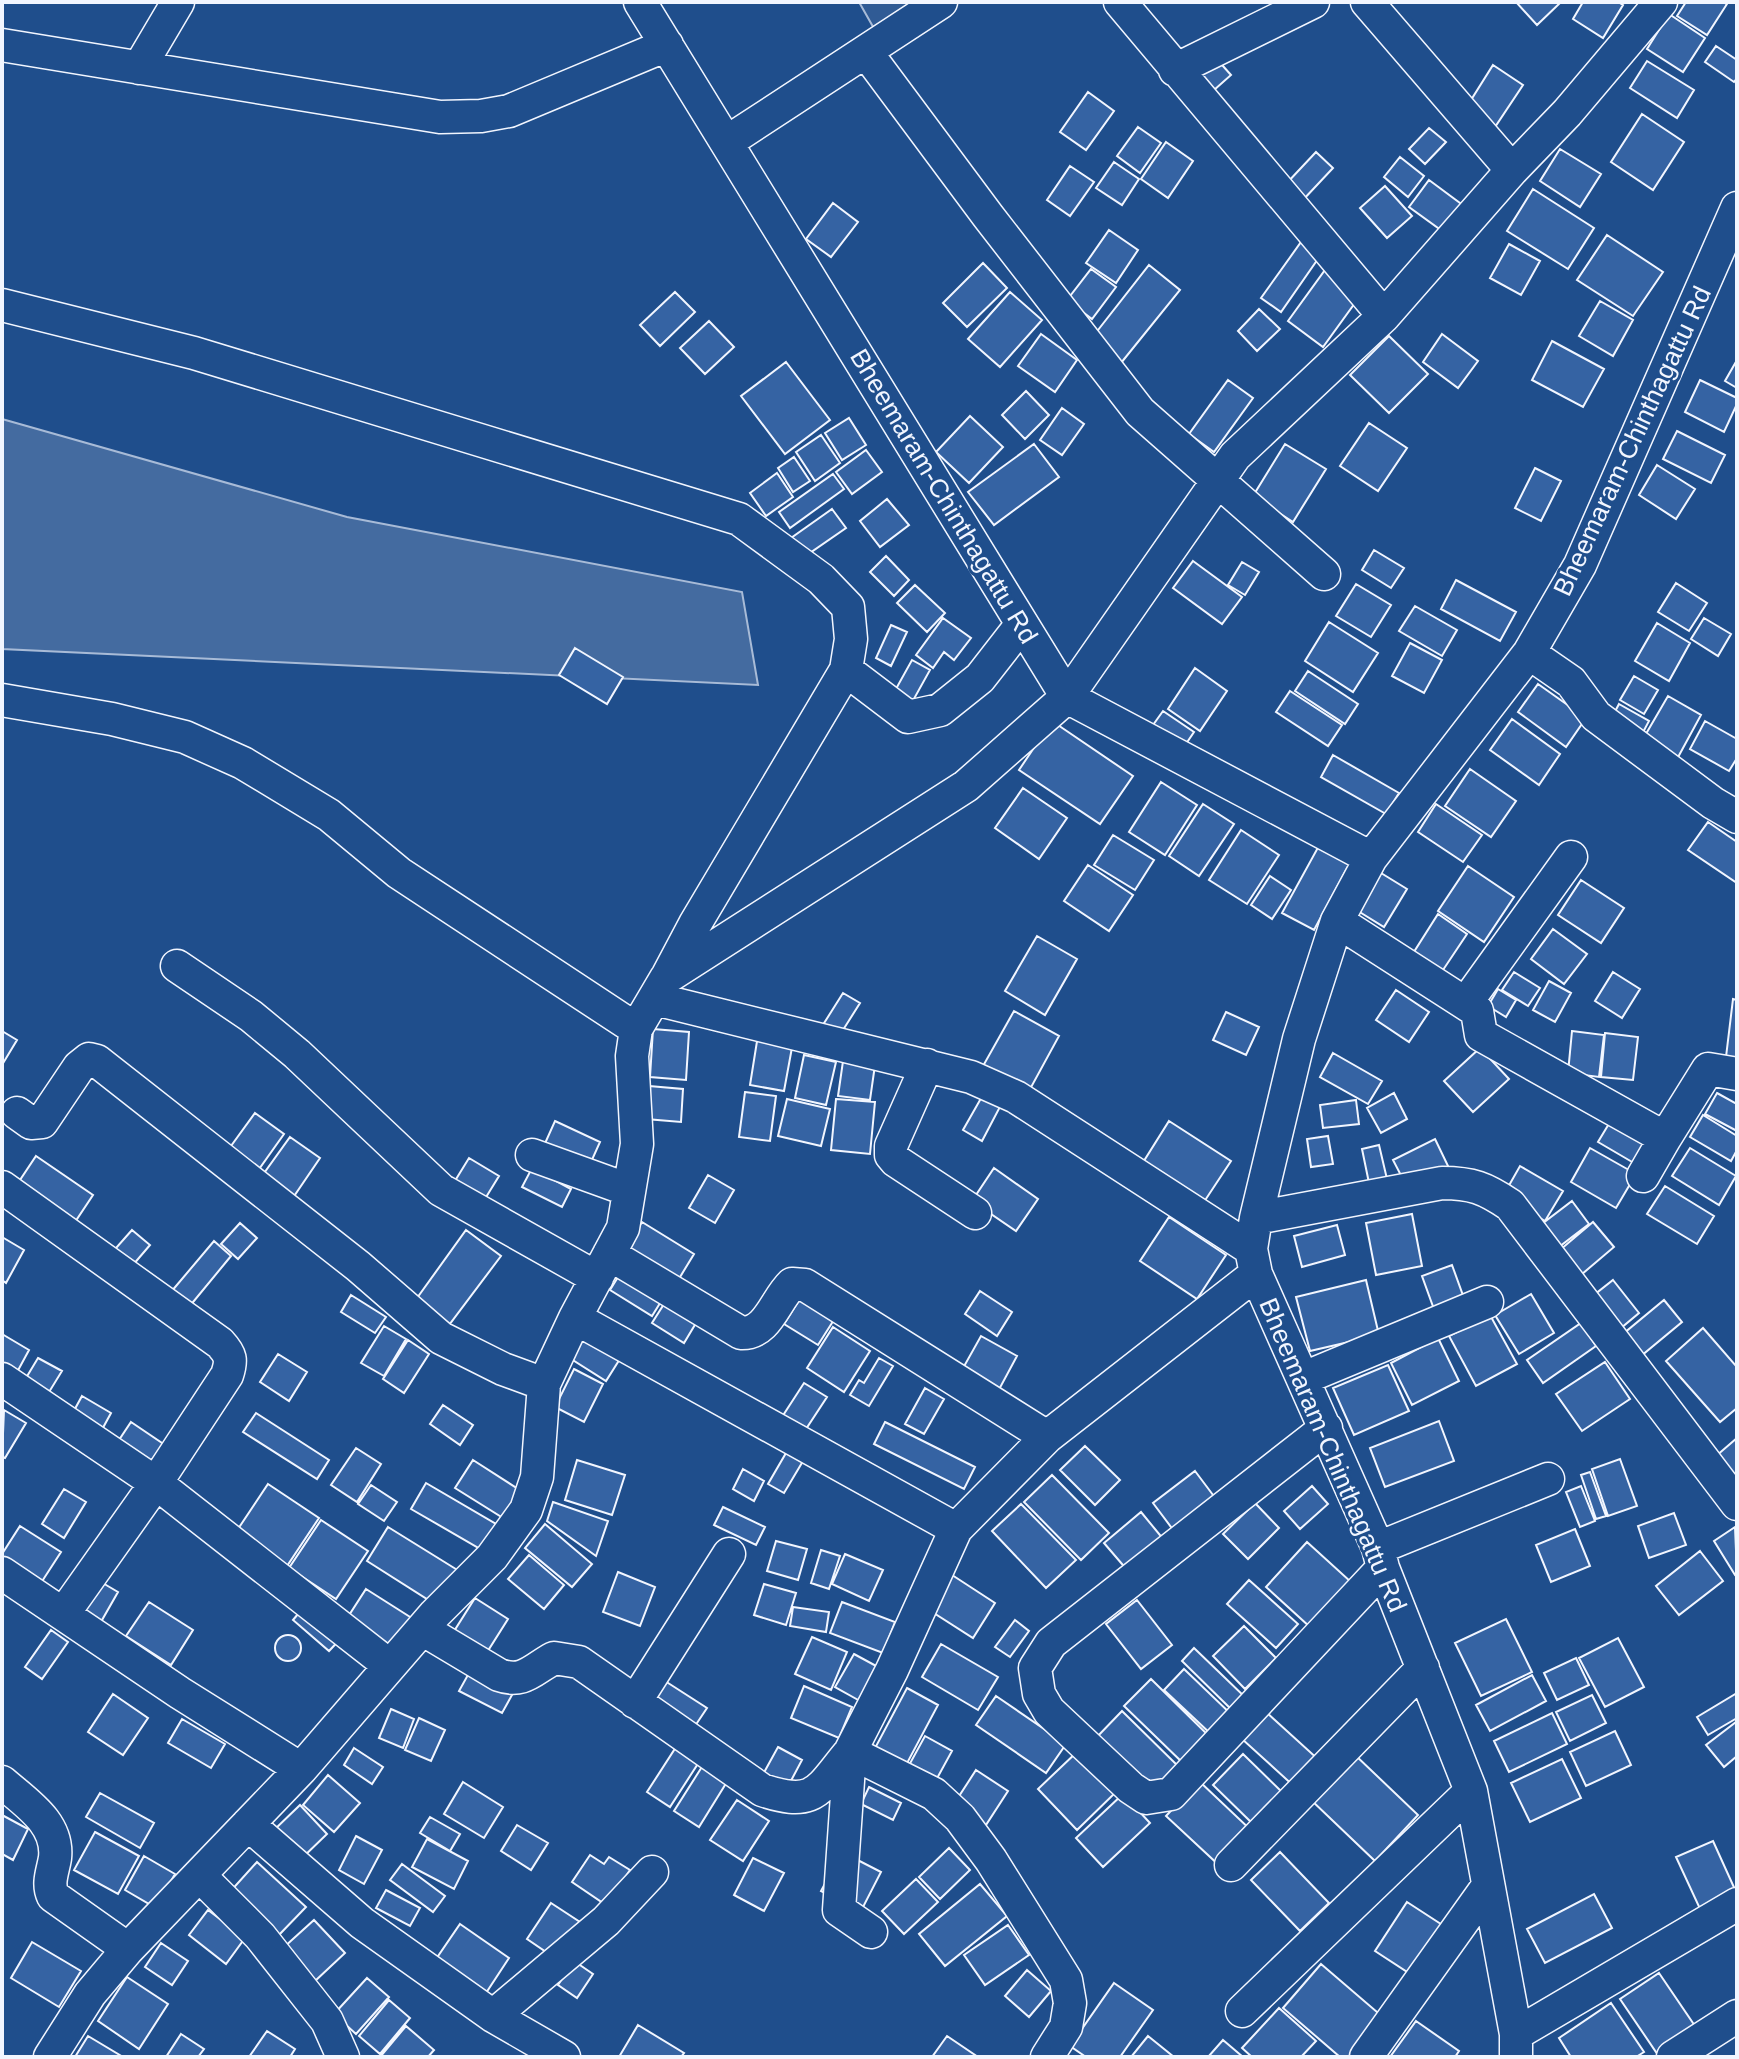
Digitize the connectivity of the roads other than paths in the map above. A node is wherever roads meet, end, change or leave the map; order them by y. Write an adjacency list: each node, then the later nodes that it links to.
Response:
1 (178, 2): 11 (street)
2 (640, 2): 9 (street, Bheemaram-Chinthagattu Rd)
3 (941, 2): 10 (street)
4 (1120, 2): 12 (street)
5 (1313, 2): 12 (street)
6 (1367, 2): 14 (street)
7 (1661, 2): 14 (street)
8 (2, 45): 11 (street)
9 (667, 45): 11 (street); 13 (street, Bheemaram-Chinthagattu Rd)
10 (866, 52): 13 (street); 18 (street)
11 (139, 68)
12 (1175, 70): 17 (street)
13 (727, 142): 20 (street, Bheemaram-Chinthagattu Rd)
14 (1512, 170): 17 (street)
15 (1737, 208): 21 (street, Bheemaram-Chinthagattu Rd)
16 (2, 305): 22 (street)
17 (1384, 316): 18 (street)
18 (1218, 481): 19 (street); 23 (street)
19 (1324, 574)
20 (1022, 624): 22 (street); 23 (street, Bheemaram-Chinthagattu Rd)
21 (1529, 653): 25 (street); 27 (street, Bheemaram-Chinthagattu Rd)
22 (846, 670): 30 (street)
23 (1067, 697): 27 (street); 30 (street)
24 (2, 700): 32 (street)
25 (1737, 817)
26 (1571, 857): 31 (street)
27 (1371, 858): 28 (street, Bheemaram-Chinthagattu Rd)
28 (1337, 921): 31 (street); 42 (street, Bheemaram-Chinthagattu Rd)
29 (177, 966): 43 (street)
30 (660, 988): 32 (street); 33 (street)
31 (1466, 1003): 36 (street)
32 (636, 1029): 40 (street)
33 (927, 1065): 41 (street); 42 (street)
34 (1737, 1074): 36 (street)
35 (7, 1118): 48 (street)
36 (1665, 1138): 38 (street)
37 (532, 1155): 40 (street)
38 (1643, 1176)
39 (2, 1187): 52 (street)
40 (629, 1190): 43 (street)
41 (975, 1213)
42 (1254, 1247): 46 (street, Bheemaram-Chinthagattu Rd); 50 (street); 53 (street)
43 (603, 1266): 45 (street); 50 (street)
44 (1487, 1302): 46 (street)
45 (575, 1318): 48 (street); 54 (street)
46 (1304, 1378): 49 (street, Bheemaram-Chinthagattu Rd)
47 (2, 1379): 52 (street)
48 (544, 1384): 59 (street)
49 (1326, 1428): 56 (street, Bheemaram-Chinthagattu Rd); 56 (street)
50 (1047, 1437): 54 (street)
51 (1548, 1479): 56 (street)
52 (156, 1483): 58 (street); 60 (street)
53 (1737, 1504)
54 (956, 1529): 63 (street)
55 (729, 1554): 62 (street)
56 (1381, 1558): 61 (street, Bheemaram-Chinthagattu Rd)
57 (2, 1573): 58 (street)
58 (64, 1613): 64 (street)
59 (422, 1629): 60 (street); 62 (street)
60 (390, 1666): 64 (street)
61 (1423, 1668): 66 (street, Bheemaram-Chinthagattu Rd); 68 (street)
62 (635, 1702): 63 (street)
63 (850, 1752): 73 (street); 79 (street)
64 (301, 1769): 67 (street)
65 (2, 1782): 74 (street)
66 (1471, 1791): 71 (street, Bheemaram-Chinthagattu Rd); 75 (street)
67 (248, 1824): 70 (street); 76 (street)
68 (1231, 1865)
69 (652, 1872): 76 (street)
70 (199, 1875): 74 (street); 81 (street)
71 (1488, 1886): 78 (street, Bheemaram-Chinthagattu Rd); 83 (street)
72 (1737, 1904): 78 (street)
73 (871, 1932)
74 (128, 1949): 80 (street)
75 (1242, 2011)
76 (493, 2016): 82 (street)
77 (1737, 2016): 84 (street)
78 (1516, 2046)
79 (1060, 2052)
80 (50, 2057)
81 (343, 2057)
82 (564, 2057)
83 (1366, 2057)
84 (1673, 2057)

